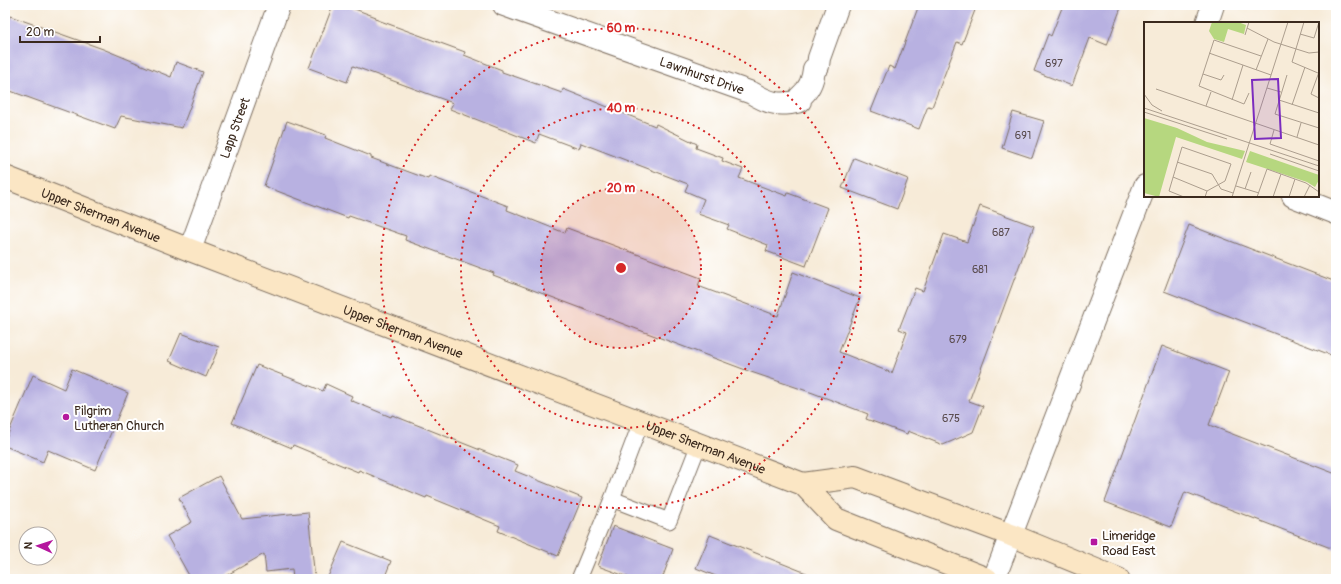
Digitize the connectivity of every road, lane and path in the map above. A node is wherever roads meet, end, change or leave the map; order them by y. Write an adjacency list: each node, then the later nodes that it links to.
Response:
1 (280, 5): 10 (street, Lapp Street)
2 (504, 5): 3 (street, Lawnhurst Drive)
3 (838, 5)
4 (1213, 5): 5 (street)
5 (1206, 22)
6 (5, 177): 10 (main road, Upper Sherman Avenue)
7 (1144, 189): 15 (street)
8 (1296, 197): 9 (street)
9 (1336, 212)
10 (190, 250): 11 (main road, Upper Sherman Avenue)
11 (641, 422): 12 (main road, Upper Sherman Avenue); 14 (lane)
12 (699, 444): 13 (main road, Upper Sherman Avenue); 14 (lane)
13 (803, 484): 15 (main road, Upper Sherman Avenue); 17 (main road, Upper Sherman Avenue)
14 (612, 499): 16 (lane)
15 (1011, 535): 18 (street); 19 (main road, Upper Sherman Avenue)
16 (579, 579)
17 (987, 579)
18 (994, 579)
19 (1118, 579)

